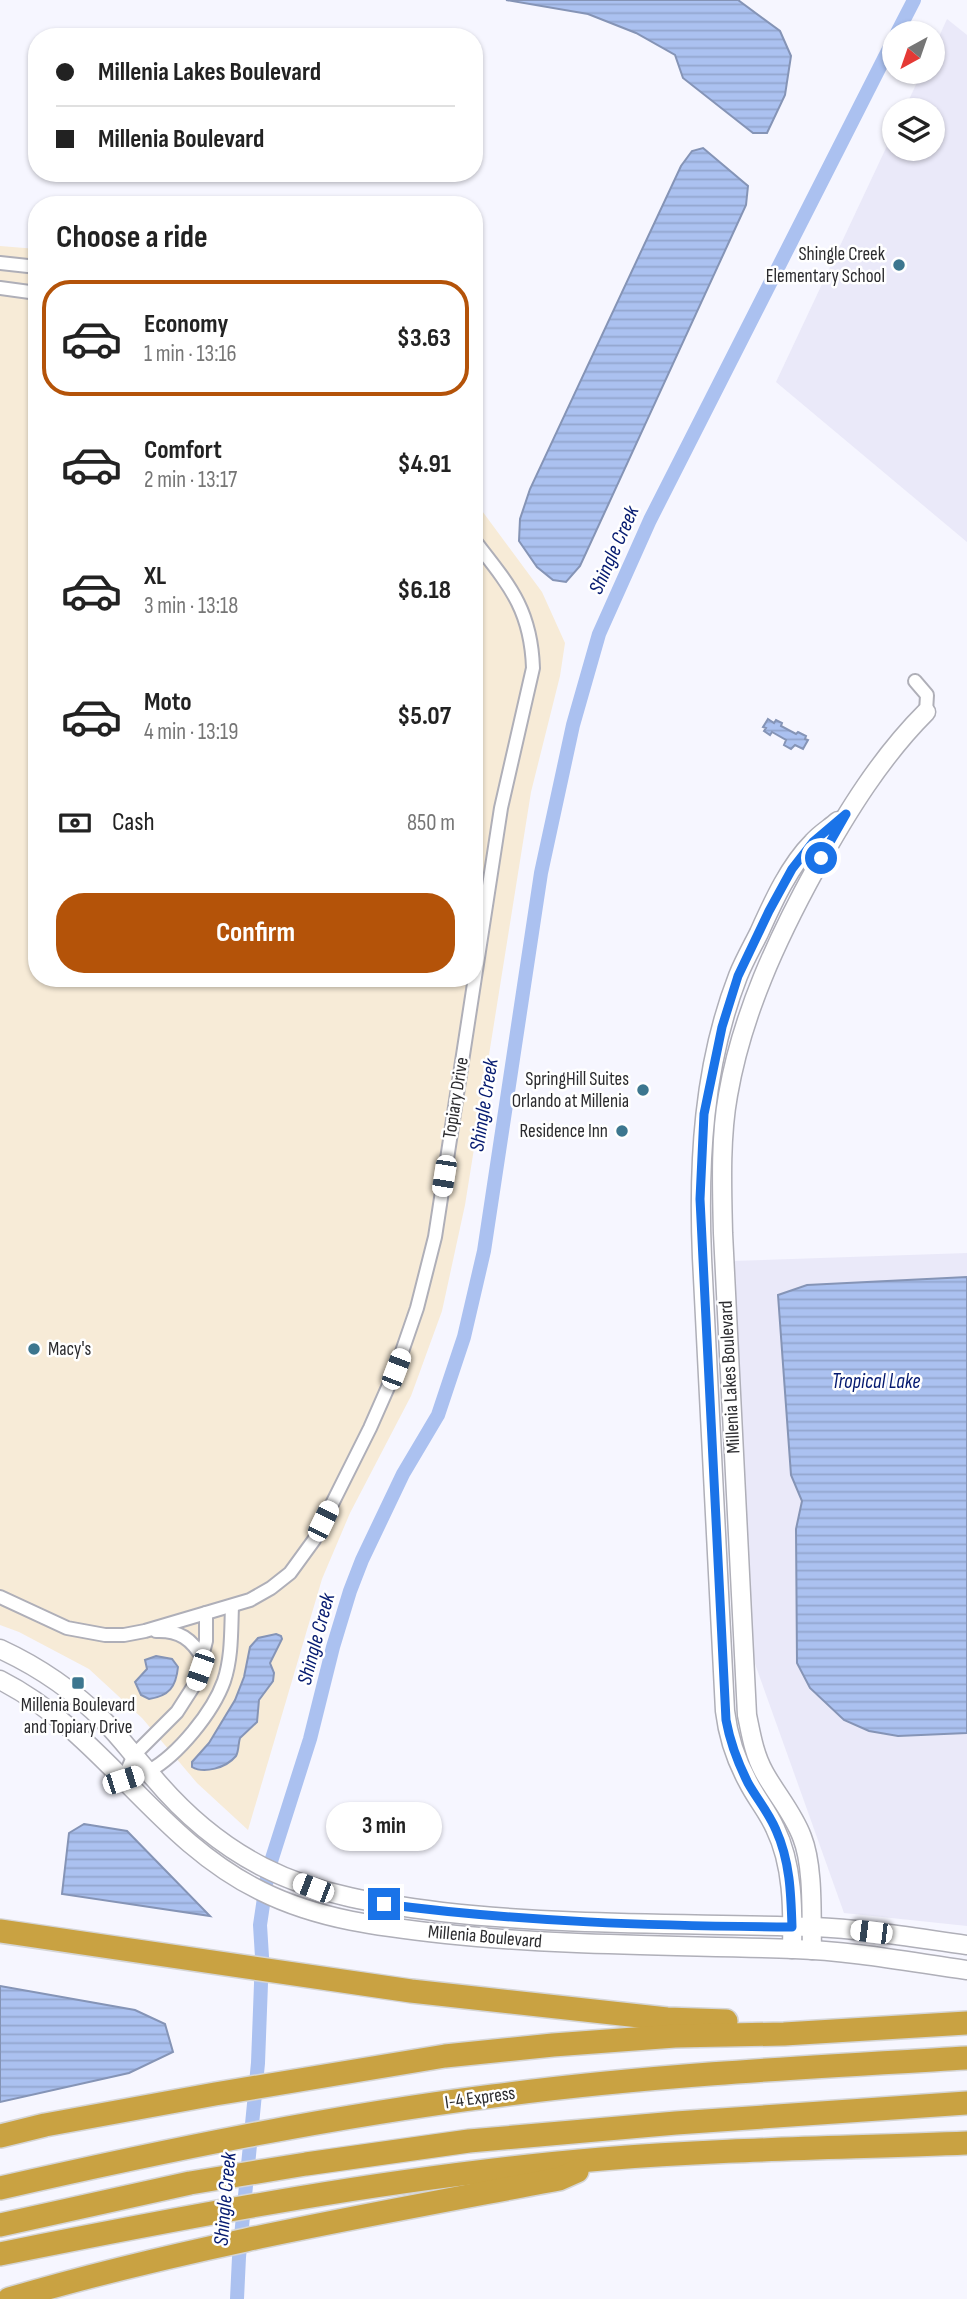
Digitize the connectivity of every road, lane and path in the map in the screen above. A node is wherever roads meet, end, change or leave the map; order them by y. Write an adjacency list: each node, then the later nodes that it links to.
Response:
1 (0, 263): 2 (street)
2 (28, 266)
3 (0, 288): 4 (street)
4 (28, 292)
5 (483, 552): 9 (street, Topiary Drive)
6 (915, 681): 7 (street)
7 (926, 712): 8 (street, Millenia Lakes Boulevard)
8 (846, 814): 21 (street, Millenia Lakes Boulevard); 22 (street, Millenia Lakes Boulevard)
9 (483, 925)
10 (473, 987): 12 (street, Topiary Drive)
11 (0, 1597): 14 (street, Topiary Drive)
12 (232, 1606): 13 (street, Topiary Drive); 19 (street)
13 (206, 1613): 14 (street, Topiary Drive); 16 (street)
14 (145, 1631): 16 (street, Topiary Drive)
15 (0, 1649): 18 (street, Millenia Boulevard)
16 (202, 1659): 18 (street)
17 (0, 1680): 20 (street, Millenia Boulevard)
18 (134, 1755): 19 (street, Millenia Boulevard); 20 (street)
19 (148, 1772): 20 (street); 21 (street, Millenia Boulevard)
20 (123, 1780): 25 (street, Millenia Boulevard)
21 (792, 1927): 22 (street, Millenia Boulevard); 25 (street, Millenia Lakes Boulevard)
22 (811, 1927): 24 (street, Millenia Boulevard); 26 (street, Millenia Lakes Boulevard)
23 (0, 1931): 29 (highway)
24 (967, 1945)
25 (792, 1949): 26 (street, Millenia Boulevard)
26 (812, 1950): 27 (street, Millenia Boulevard)
27 (967, 1969)
28 (967, 2023): 29 (highway)
29 (784, 2034): 32 (highway)
30 (967, 2058): 35 (highway, I-4 Express)
31 (967, 2103): 36 (highway)
32 (0, 2136)
33 (967, 2143): 34 (highway)
34 (602, 2159): 37 (highway); 38 (highway)
35 (0, 2188)
36 (0, 2225)
37 (0, 2254)
38 (9, 2299)

